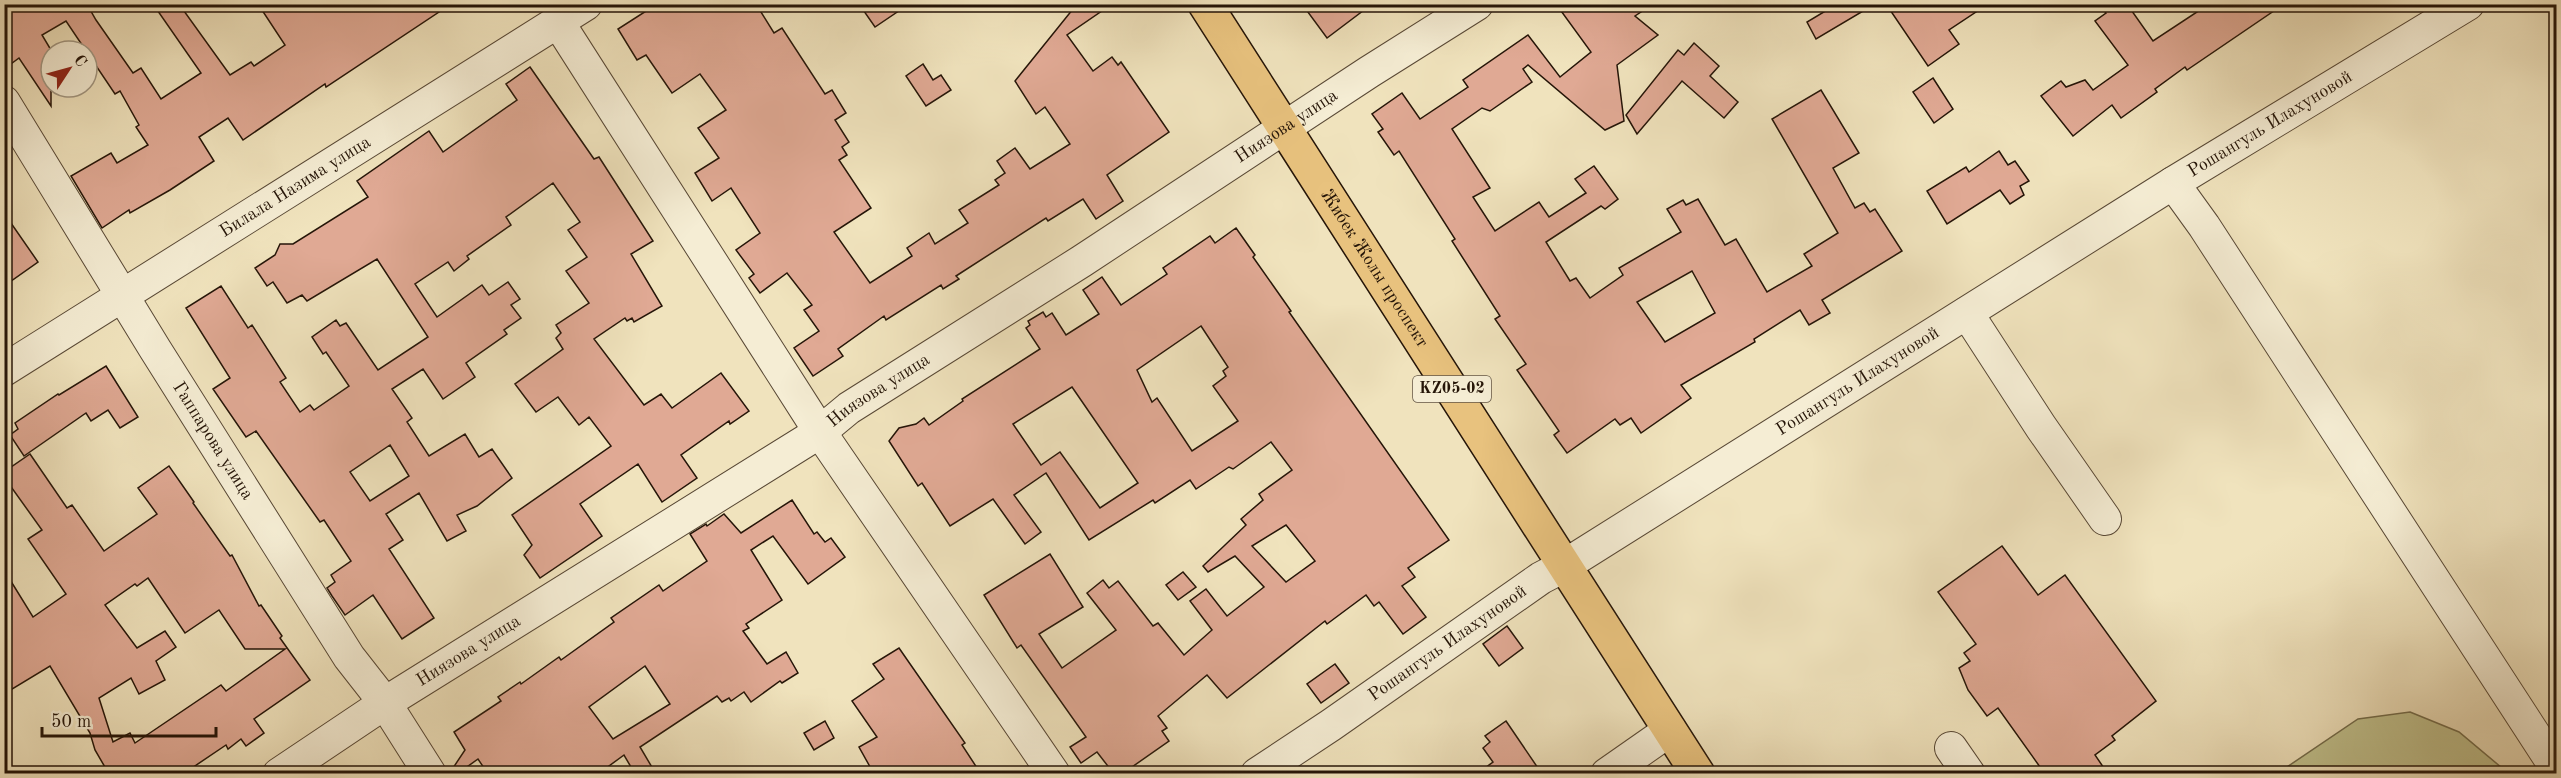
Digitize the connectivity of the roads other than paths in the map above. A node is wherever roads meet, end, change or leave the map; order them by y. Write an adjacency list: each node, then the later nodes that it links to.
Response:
1 (586, 4): 5 (street, Билала Назима улица)
2 (1205, 4): 7 (highway, Жибек Жолы проспект / KZ05-02)
3 (1477, 4): 7 (street, Ниязова улица)
4 (2468, 4): 8 (street, Рошангуль Илахуновой)
5 (558, 22): 9 (street, Билала Назима улица); 12 (street)
6 (4, 102): 9 (street, Гаппарова улица)
7 (1285, 127): 12 (street, Ниязова улица); 14 (highway, Жибек Жолы проспект / KZ05-02)
8 (2173, 183): 10 (street, Рошангуль Илахуновой); 18 (street)
9 (123, 294): 11 (street, Билала Назима улица); 15 (street, Гаппарова улица)
10 (1967, 313): 13 (street); 14 (street, Рошангуль Илахуновой)
11 (4, 370)
12 (820, 432): 15 (street, Ниязова улица); 21 (street)
13 (2105, 519)
14 (1564, 566): 16 (highway, Жибек Жолы проспект / KZ05-02); 22 (street, Рошангуль Илахуновой)
15 (385, 703): 19 (street, Ниязова улица); 20 (street, Гаппарова улица)
16 (1670, 730): 23 (street); 24 (highway, Жибек Жолы проспект / KZ05-02)
17 (1951, 748): 25 (street)
18 (2556, 768)
19 (279, 774)
20 (430, 774)
21 (1054, 774)
22 (1257, 774)
23 (1607, 774)
24 (1698, 774)
25 (1969, 774)

